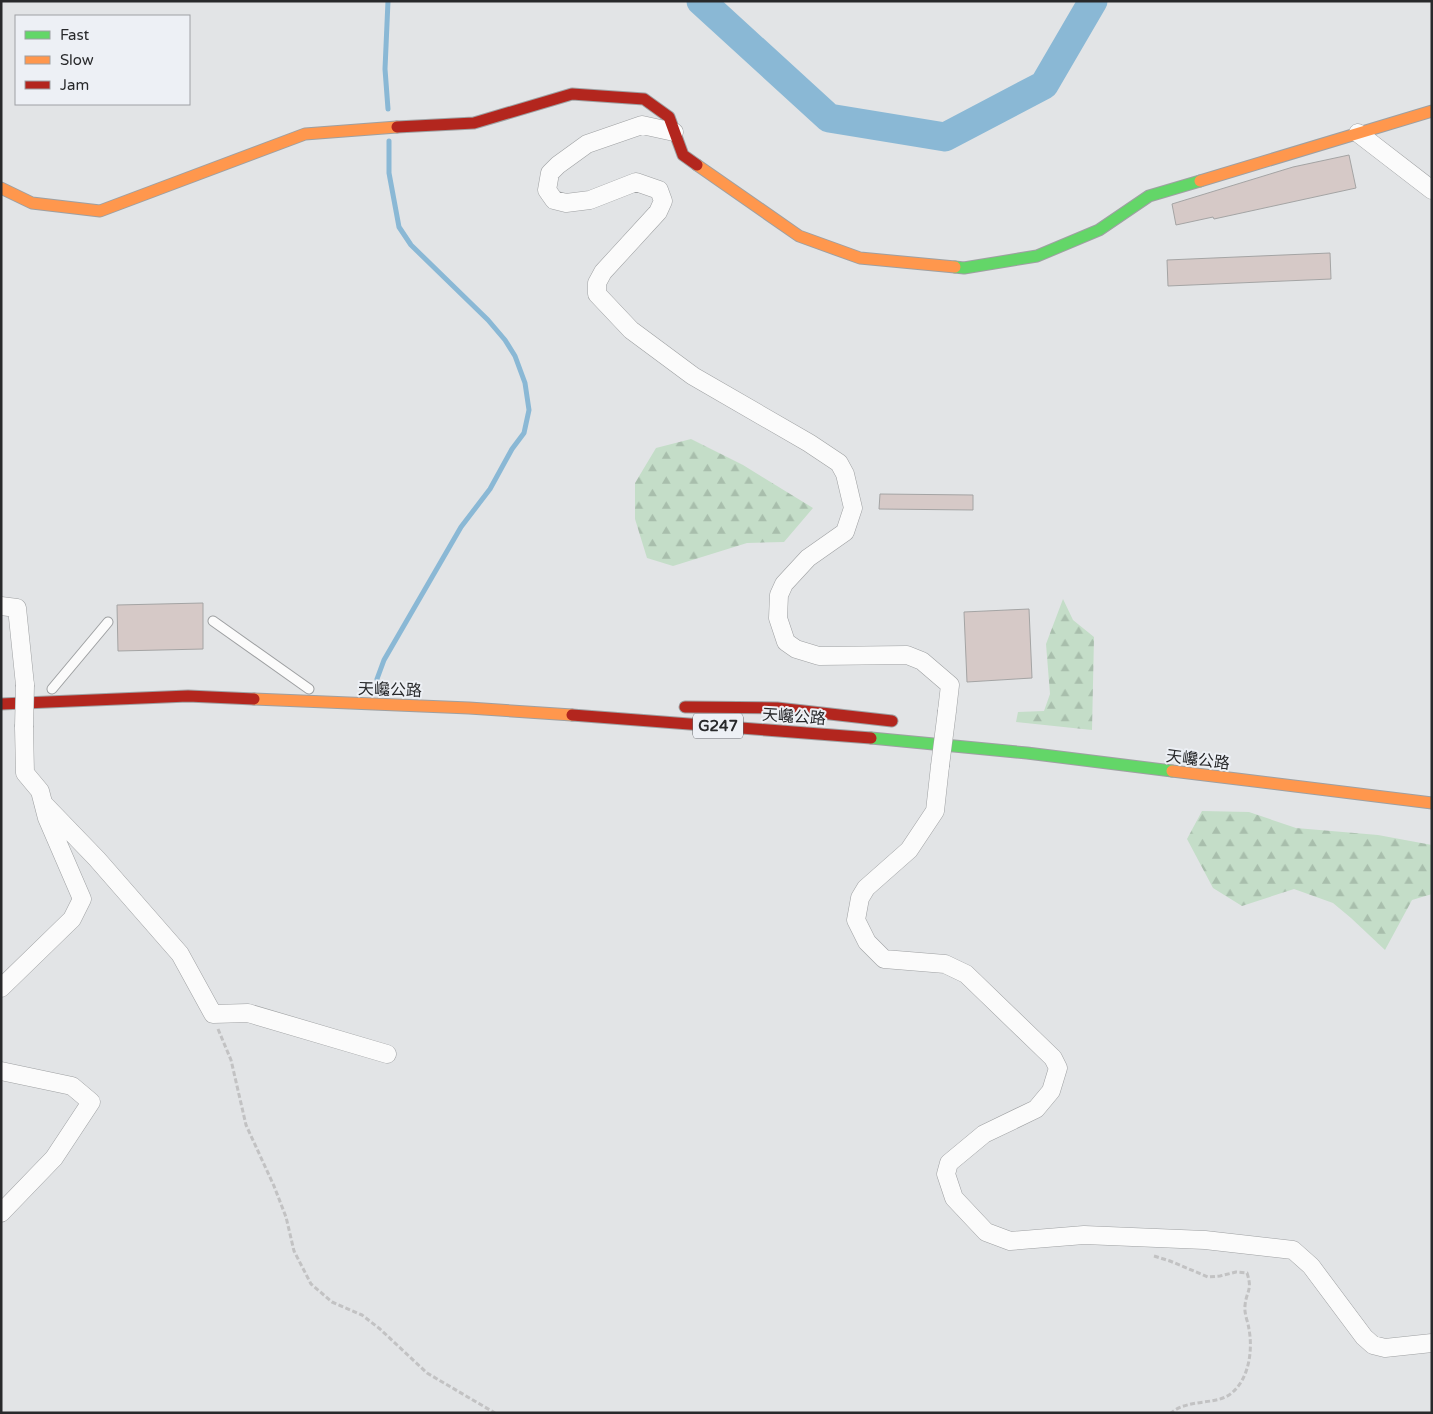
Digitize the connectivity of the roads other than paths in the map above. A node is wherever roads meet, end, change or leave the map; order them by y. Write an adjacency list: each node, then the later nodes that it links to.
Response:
1 (1432, 110): 3 (main road)
2 (674, 132): 3 (main road); 4 (main road); 27 (street, bridge)
3 (1358, 133): 5 (street)
4 (1, 188)
5 (1432, 190)
6 (1, 606): 9 (street)
7 (213, 621): 14 (lane)
8 (108, 622): 9 (lane)
9 (39, 688): 10 (main road); 15 (main road); 21 (street, bridge)
10 (72, 688)
11 (111, 688): 12 (main road)
12 (270, 688)
13 (289, 688): 14 (main road)
14 (314, 689)
15 (1, 694)
16 (1, 704): 22 (main road, 天巉公路 / G247)
17 (671, 706): 18 (main road, 天巉公路 / G247)
18 (899, 722)
19 (936, 726): 20 (main road)
20 (955, 728)
21 (43, 802): 23 (street); 24 (street)
22 (1432, 803)
23 (1, 988)
24 (387, 1054)
25 (1, 1071): 26 (street)
26 (1, 1213)
27 (1432, 1343)

